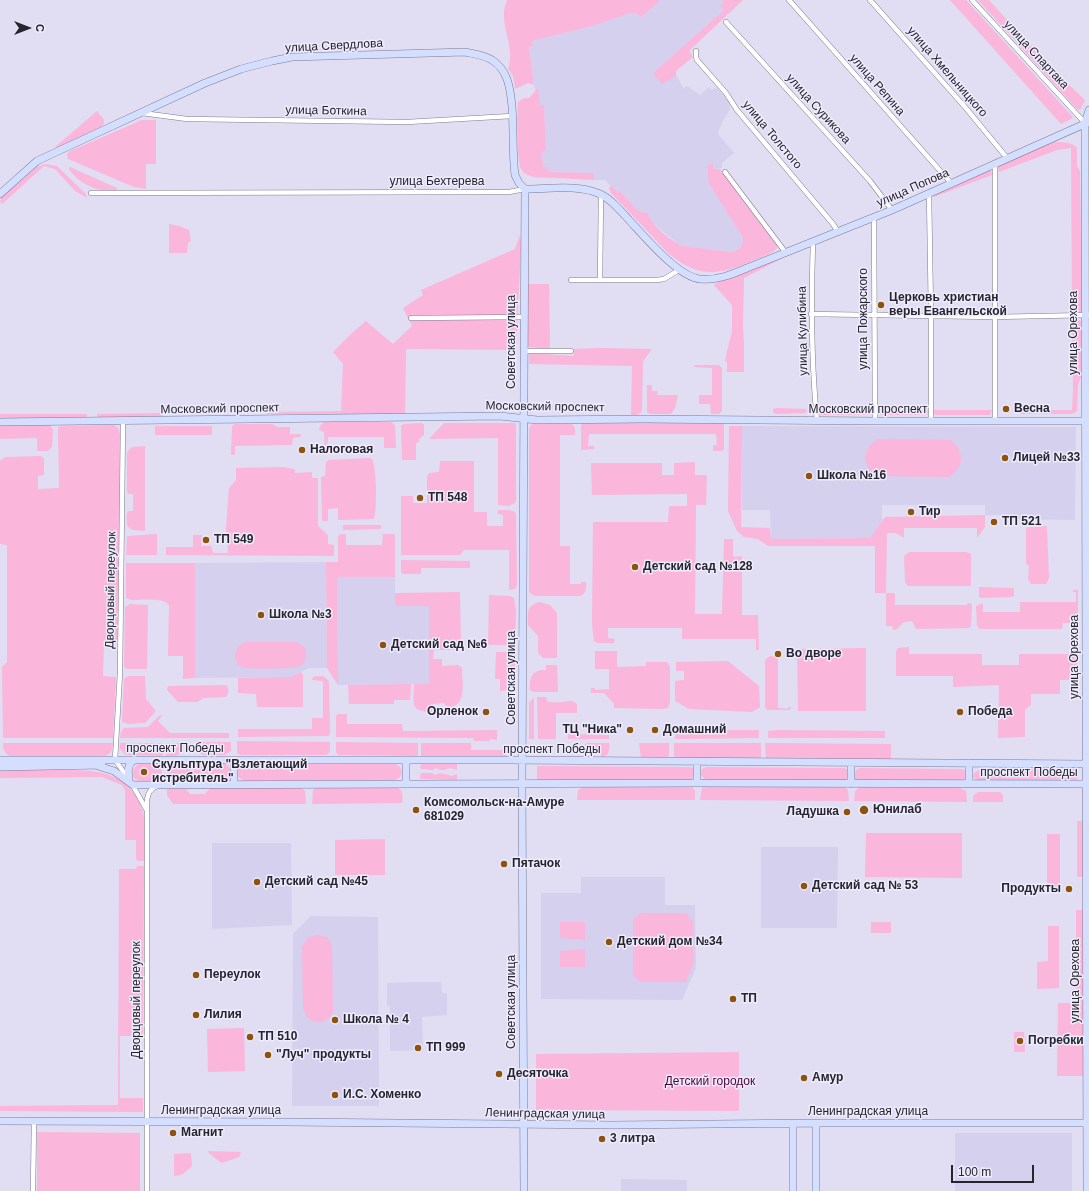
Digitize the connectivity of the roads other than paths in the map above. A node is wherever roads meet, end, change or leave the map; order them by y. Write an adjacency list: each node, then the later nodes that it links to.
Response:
1 (789, 0): 14 (street, улица Репина)
2 (870, 0): 10 (street, улица Хмельницкого)
3 (972, 0): 9 (street, улица Спартака)
4 (726, 22): 20 (street, улица Сурикова)
5 (696, 51): 23 (street, улица Толстого)
6 (1089, 110): 9 (street, улица Орехова)
7 (141, 112): 8 (street, улица Боткина); 8 (street, улица Свердлова); 18 (street, улица Свердлова)
8 (512, 116): 15 (street, улица Свердлова)
9 (1087, 122): 10 (street, улица Попова); 12 (street, улица Орехова)
10 (1007, 158): 11 (street, улица Попова)
11 (995, 164): 14 (street, улица Попова); 35 (street)
12 (1087, 164): 22 (street, улица Орехова)
13 (725, 172): 25 (street)
14 (951, 184): 17 (street, улица Попова)
15 (525, 189): 16 (street, улица Бехтерева); 19 (street, улица Бехтерева); 34 (street, Советская улица)
16 (91, 193)
17 (929, 193): 20 (street, улица Попова); 33 (street)
18 (0, 194)
19 (602, 194): 26 (street); 29 (street)
20 (892, 210): 21 (street, улица Попова)
21 (874, 217): 23 (street, улица Попова); 31 (street, улица Пожарского)
22 (1087, 219): 27 (street, улица Орехова)
23 (838, 232): 24 (street, улица Попова)
24 (813, 242): 25 (street, улица Попова); 30 (street, улица Кулибина)
25 (786, 253): 26 (street, улица Попова)
26 (679, 270): 29 (street)
27 (1087, 270): 32 (street, улица Орехова)
28 (571, 280): 29 (street)
29 (600, 280)
30 (811, 314): 31 (street); 40 (street, улица Кулибина)
31 (874, 315): 33 (street); 41 (street, улица Пожарского)
32 (1087, 315): 35 (street); 44 (street, улица Орехова)
33 (931, 316): 35 (street); 42 (street)
34 (524, 317): 36 (street); 37 (street, Советская улица)
35 (994, 317): 43 (street)
36 (410, 318)
37 (523, 351): 38 (street); 39 (street, Советская улица)
38 (572, 351)
39 (523, 418): 40 (street, Московский проспект); 46 (street, Московский проспект); 52 (street, Советская улица)
40 (817, 420): 41 (street, Московский проспект)
41 (875, 421): 42 (street, Московский проспект)
42 (931, 421): 43 (street, Московский проспект)
43 (995, 421): 44 (street, Московский проспект)
44 (1087, 421): 56 (street, улица Орехова)
45 (0, 422): 46 (street, Московский проспект)
46 (123, 422): 48 (street, Дворцовый переулок)
47 (0, 760): 48 (street, проспект Победы); 58 (street, проспект Победы)
48 (115, 760): 49 (street, проспект Победы); 57 (street, проспект Победы); 59 (street, проспект Победы)
49 (134, 760): 50 (street, проспект Победы); 59 (street)
50 (234, 760): 51 (street, проспект Победы); 67 (street, проспект Победы)
51 (406, 760): 52 (street, проспект Победы); 61 (street)
52 (522, 761): 53 (street, проспект Победы); 62 (street, Советская улица)
53 (698, 762): 54 (street, проспект Победы); 60 (street)
54 (851, 763): 55 (street, проспект Победы); 63 (street)
55 (969, 764): 56 (street, проспект Победы); 64 (street, проспект Победы)
56 (1088, 764): 65 (street, улица Орехова)
57 (98, 766): 58 (street, проспект Победы); 59 (street, проспект Победы)
58 (0, 767)
59 (131, 782): 66 (street, проспект Победы); 68 (street, Дворцовый переулок)
60 (697, 783): 62 (street, проспект Победы); 63 (street, проспект Победы)
61 (406, 784): 62 (street, проспект Победы); 67 (street, проспект Победы)
62 (522, 784): 74 (street, Советская улица)
63 (851, 784): 64 (street, проспект Победы)
64 (968, 784): 65 (street, проспект Победы)
65 (1088, 784): 73 (street, улица Орехова)
66 (159, 785): 67 (street, проспект Победы); 68 (street, Дворцовый переулок)
67 (234, 785)
68 (147, 810): 71 (street, Дворцовый переулок)
69 (0, 1121): 70 (street, Ленинградская улица)
70 (34, 1121): 71 (street, Ленинградская улица); 76 (street)
71 (147, 1122): 74 (street, Ленинградская улица); 77 (street, Дворцовый переулок)
72 (816, 1123): 73 (street, Ленинградская улица); 75 (street, Ленинградская улица); 80 (street)
73 (1088, 1123): 81 (street, улица Орехова)
74 (524, 1124): 75 (street, Ленинградская улица); 78 (street, Советская улица)
75 (793, 1124): 79 (street)
76 (33, 1191)
77 (147, 1191)
78 (524, 1191)
79 (793, 1191)
80 (816, 1191)
81 (1087, 1191)

